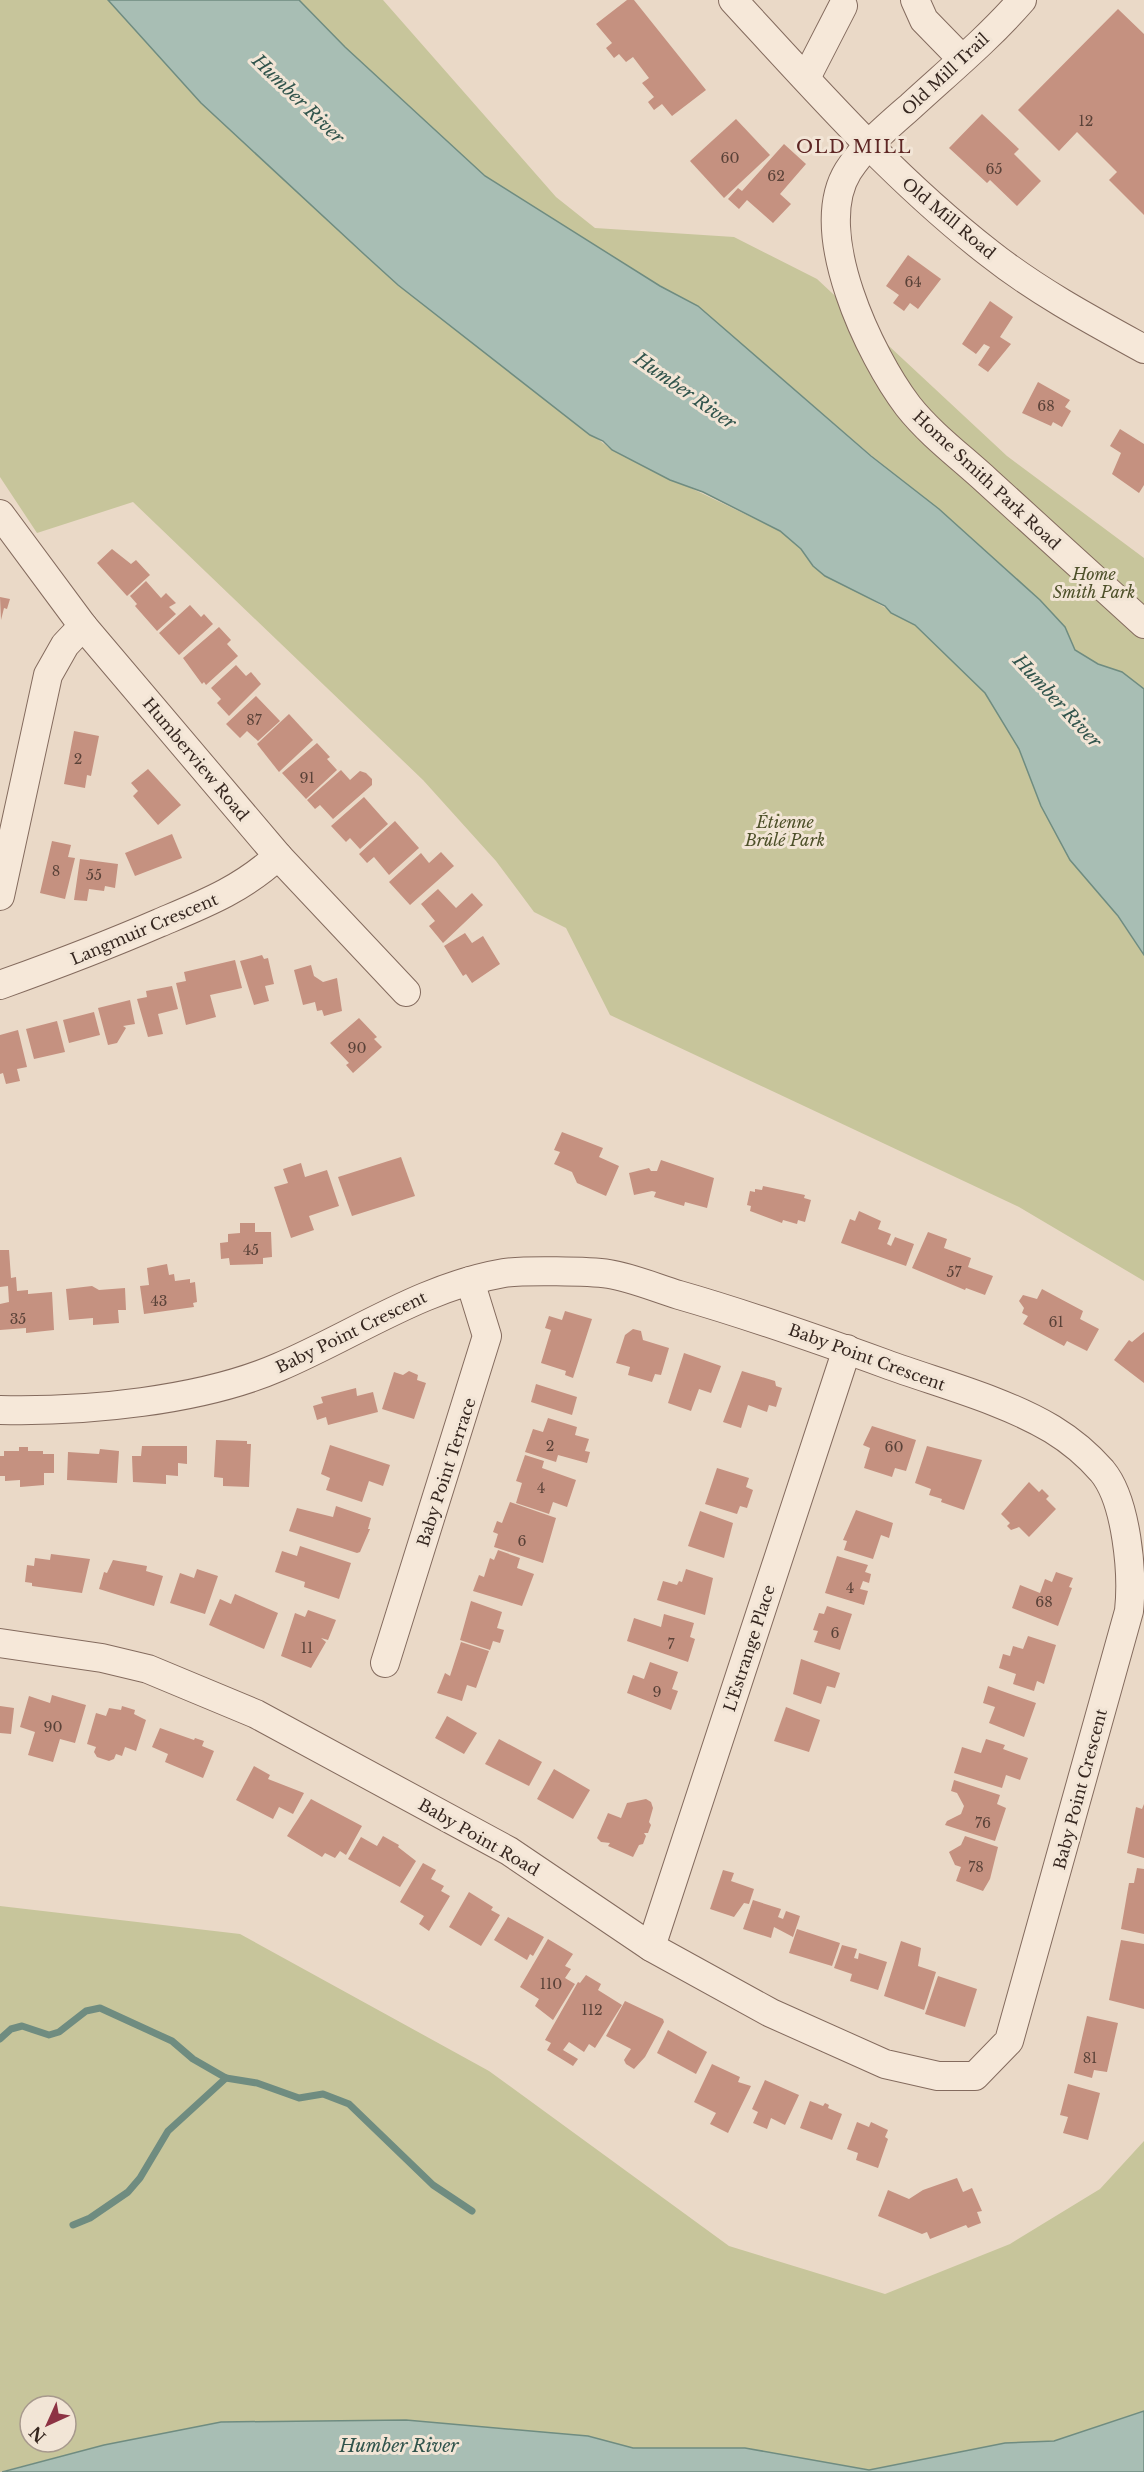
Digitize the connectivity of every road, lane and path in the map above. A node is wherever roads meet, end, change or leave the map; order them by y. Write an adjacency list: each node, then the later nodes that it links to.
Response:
1 (733, 0): 6 (street, Old Mill Road)
2 (915, 0): 5 (street)
3 (1022, 0): 5 (street, Old Mill Trail)
4 (843, 6): 6 (street)
5 (962, 59): 7 (street, Old Mill Trail)
6 (806, 78): 7 (street, Old Mill Road)
7 (868, 146): 8 (street, Old Mill Road); 10 (street, Home Smith Park Road)
8 (1144, 349)
9 (0, 514): 11 (street, Humberview Road)
10 (1144, 624)
11 (83, 626): 12 (street, Humberview Road); 13 (street)
12 (278, 856): 14 (street, Langmuir Crescent); 15 (street, Humberview Road)
13 (0, 896)
14 (0, 985)
15 (406, 992)
16 (470, 1281): 17 (street, Baby Point Crescent); 18 (street, Baby Point Crescent); 20 (street, Baby Point Terrace)
17 (847, 1349): 21 (street, L'Estrange Place); 22 (street, Baby Point Crescent)
18 (0, 1410)
19 (0, 1643): 21 (street, Baby Point Road)
20 (385, 1663)
21 (651, 1947): 22 (street, Baby Point Road)
22 (975, 2076)

